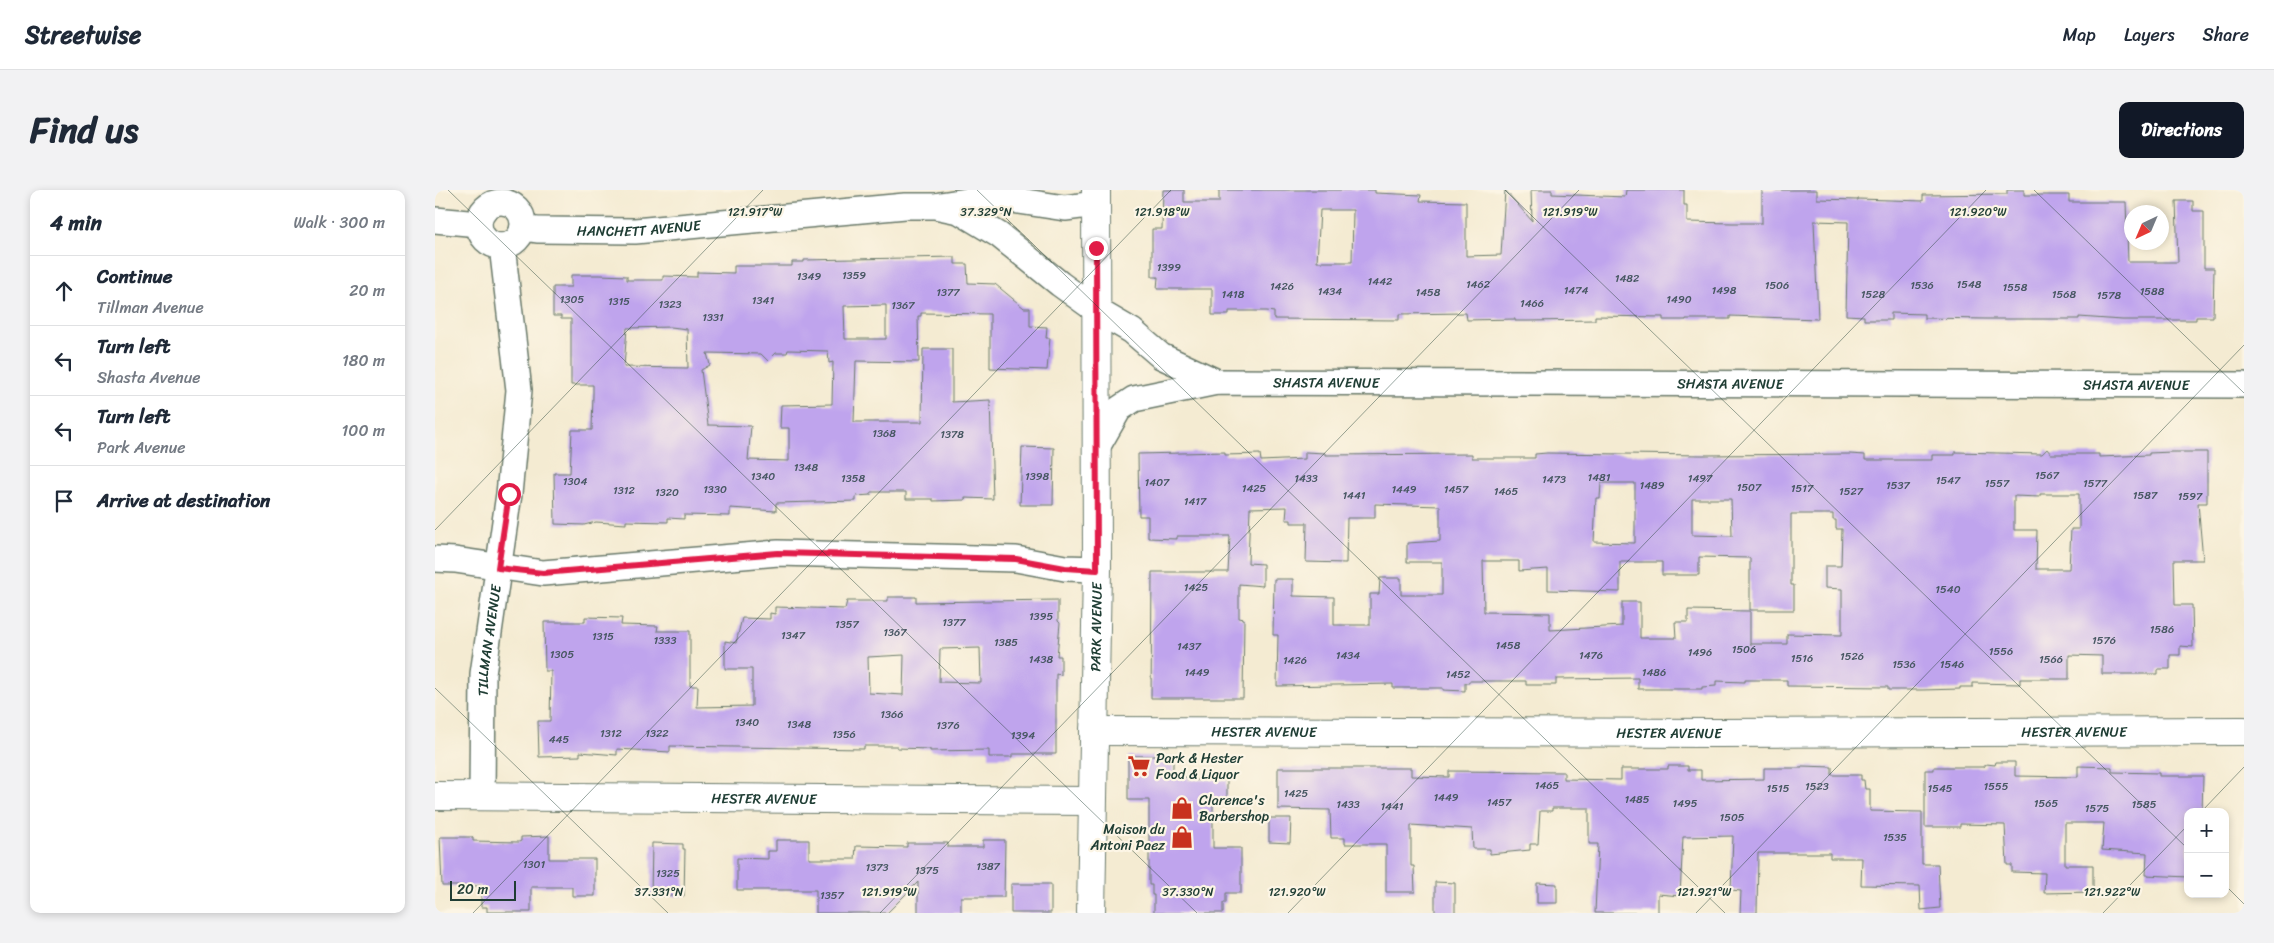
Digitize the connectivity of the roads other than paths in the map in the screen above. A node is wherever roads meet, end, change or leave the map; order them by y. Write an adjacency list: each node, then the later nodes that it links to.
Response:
1 (497, 196): 5 (street); 6 (street)
2 (1096, 197): 3 (street, HANCHETT AVENUE); 8 (street, PARK AVENUE)
3 (935, 206): 6 (street, HANCHETT AVENUE); 8 (street, HANCHETT AVENUE)
4 (435, 220): 5 (street)
5 (479, 224): 7 (street)
6 (523, 228): 7 (street)
7 (502, 246): 13 (street, TILLMAN AVENUE)
8 (1096, 310): 9 (street, SHASTA AVENUE); 11 (street, PARK AVENUE)
9 (1217, 382): 10 (street, SHASTA AVENUE); 11 (street, SHASTA AVENUE)
10 (2244, 385)
11 (1095, 449): 14 (street, PARK AVENUE)
12 (435, 559): 13 (street)
13 (498, 568): 14 (street); 18 (street, TILLMAN AVENUE)
14 (1097, 570): 15 (street, PARK AVENUE)
15 (1094, 731): 16 (street, HESTER AVENUE); 19 (street, PARK AVENUE)
16 (2244, 731)
17 (435, 796): 18 (street, HESTER AVENUE)
18 (482, 796): 19 (street, HESTER AVENUE)
19 (1091, 800): 20 (street, PARK AVENUE)
20 (1091, 913)

